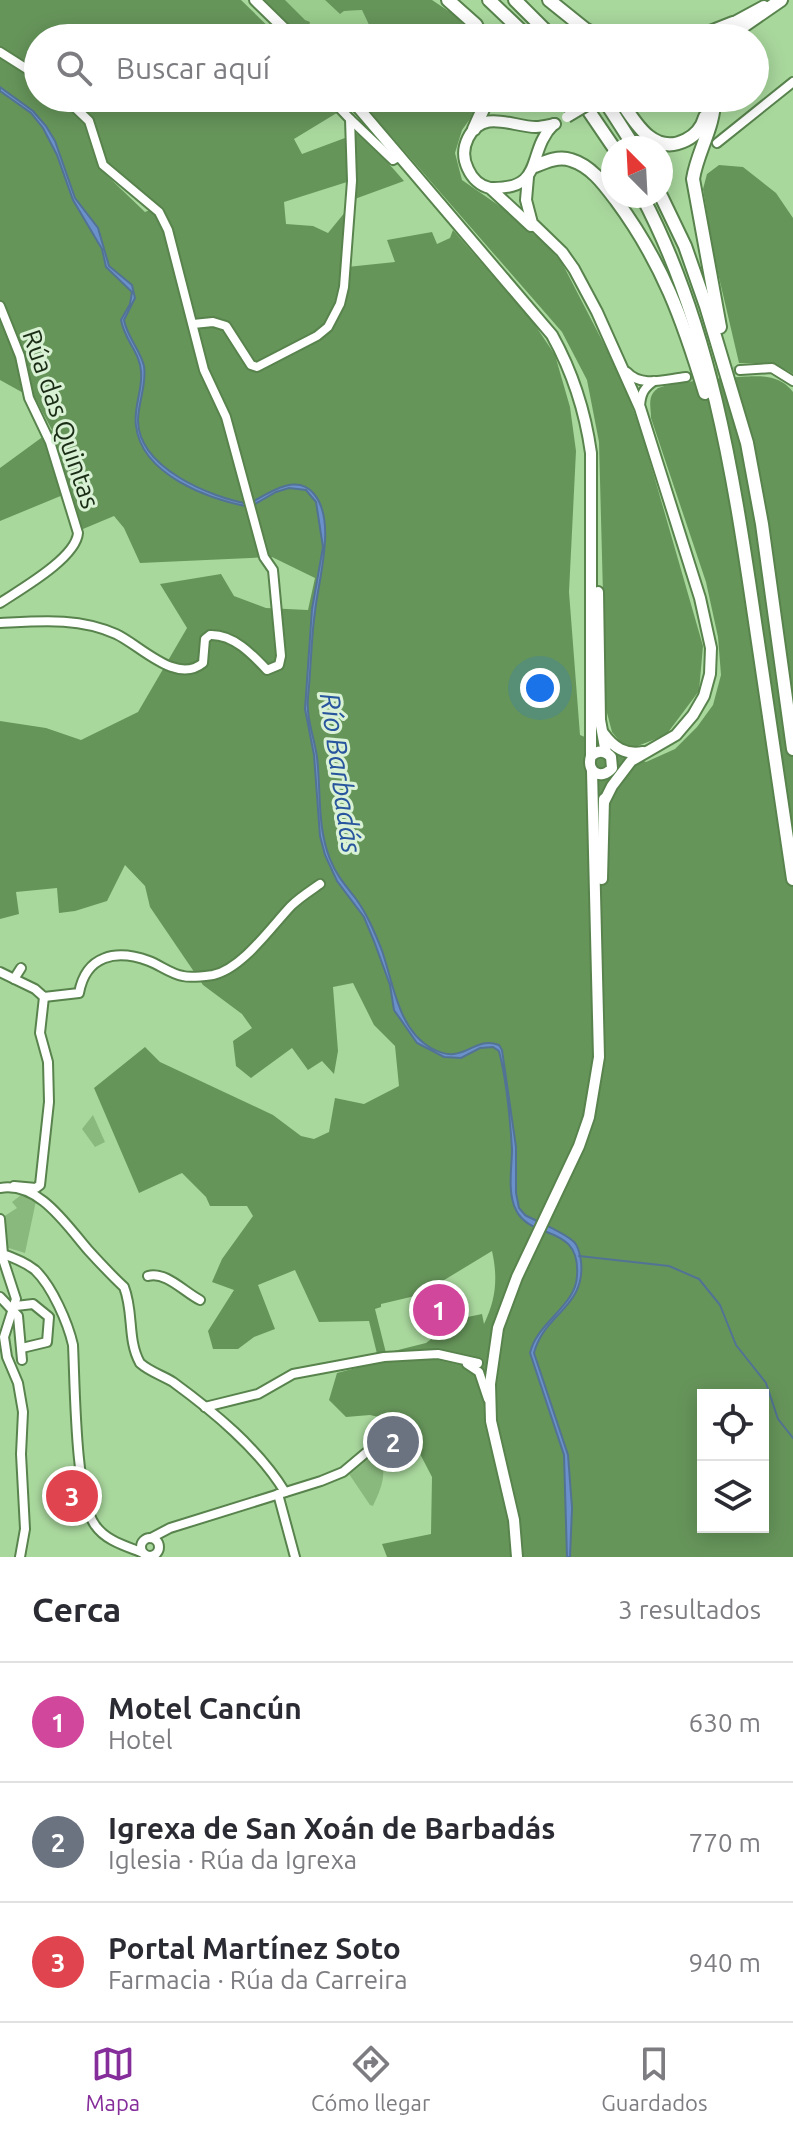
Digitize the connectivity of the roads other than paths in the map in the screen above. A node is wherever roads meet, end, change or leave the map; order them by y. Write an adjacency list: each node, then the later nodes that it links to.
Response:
1 (255, 0): 8 (main road)
2 (448, 0): 9 (highway)
3 (489, 0): 10 (highway)
4 (515, 0): 11 (highway)
5 (546, 0): 12 (highway); 13 (highway)
6 (779, 0): 7 (main road); 14 (highway)
7 (733, 23)
8 (280, 24)
9 (475, 24)
10 (514, 24)
11 (539, 24)
12 (567, 24)
13 (578, 24)
14 (746, 24)
15 (0, 52): 16 (street)
16 (24, 67)
17 (793, 82): 18 (street)
18 (769, 101)
19 (80, 112): 43 (street)
20 (343, 112): 30 (street)
21 (364, 112): 36 (main road)
22 (482, 112): 32 (highway)
23 (576, 112): 31 (main road, bridge)
24 (590, 112): 33 (highway)
25 (611, 112): 34 (highway)
26 (629, 112): 27 (highway)
27 (706, 112)
28 (713, 112): 50 (highway)
29 (756, 112): 35 (street)
30 (350, 119): 36 (street); 43 (street)
31 (555, 124): 32 (main road); 37 (main road)
32 (474, 129): 38 (main road)
33 (606, 136)
34 (627, 136)
35 (717, 143)
36 (400, 156): 52 (main road)
37 (532, 171): 38 (main road); 41 (main road); 53 (highway)
38 (490, 188): 41 (main road)
39 (647, 208): 53 (highway)
40 (667, 208): 50 (highway)
41 (544, 235): 44 (main road)
42 (0, 306): 54 (street, Rúa das Quintas)
43 (193, 324): 55 (street)
44 (625, 370): 48 (street); 49 (main road)
45 (740, 370): 47 (street)
46 (686, 377): 48 (street)
47 (793, 381)
48 (644, 385): 49 (street); 51 (street)
49 (632, 389): 51 (main road)
50 (732, 389): 57 (highway)
51 (640, 408): 60 (main road)
52 (591, 502): 56 (main road); 59 (main road)
53 (750, 589): 64 (highway)
54 (0, 603)
55 (0, 623)
56 (602, 731): 58 (main road); 60 (main road)
57 (793, 749)
58 (608, 754): 59 (main road); 60 (main road); 62 (main road)
59 (591, 756): 61 (main road)
60 (631, 758): 62 (main road); 63 (main road)
61 (592, 771): 62 (main road); 66 (main road)
62 (608, 772): 63 (main road)
63 (604, 802): 66 (main road)
64 (793, 879)
65 (320, 884): 70 (street)
66 (598, 944): 80 (main road)
67 (21, 968): 69 (street)
68 (0, 972): 69 (street)
69 (14, 979): 70 (street)
70 (44, 997): 71 (street)
71 (2, 1187): 85 (street)
72 (0, 1219): 73 (street)
73 (2, 1253): 77 (street); 89 (street)
74 (148, 1276): 75 (street)
75 (200, 1300)
76 (1, 1302): 77 (street)
77 (15, 1308): 78 (street); 79 (street); 79 (street)
78 (3, 1326): 93 (street)
79 (22, 1348): 81 (street)
80 (493, 1355): 82 (street); 83 (main road)
81 (22, 1360)
82 (478, 1367): 83 (street); 84 (street); 85 (street)
83 (491, 1376): 84 (main road)
84 (489, 1402): 95 (main road)
85 (205, 1407): 87 (street)
86 (368, 1451): 87 (street)
87 (282, 1493): 88 (street); 94 (street)
88 (183, 1524): 90 (street); 91 (street)
89 (102, 1533): 90 (street); 92 (street)
90 (147, 1540): 91 (street); 92 (street)
91 (159, 1551): 92 (street)
92 (146, 1555)
93 (20, 1557)
94 (295, 1557)
95 (517, 1557)

